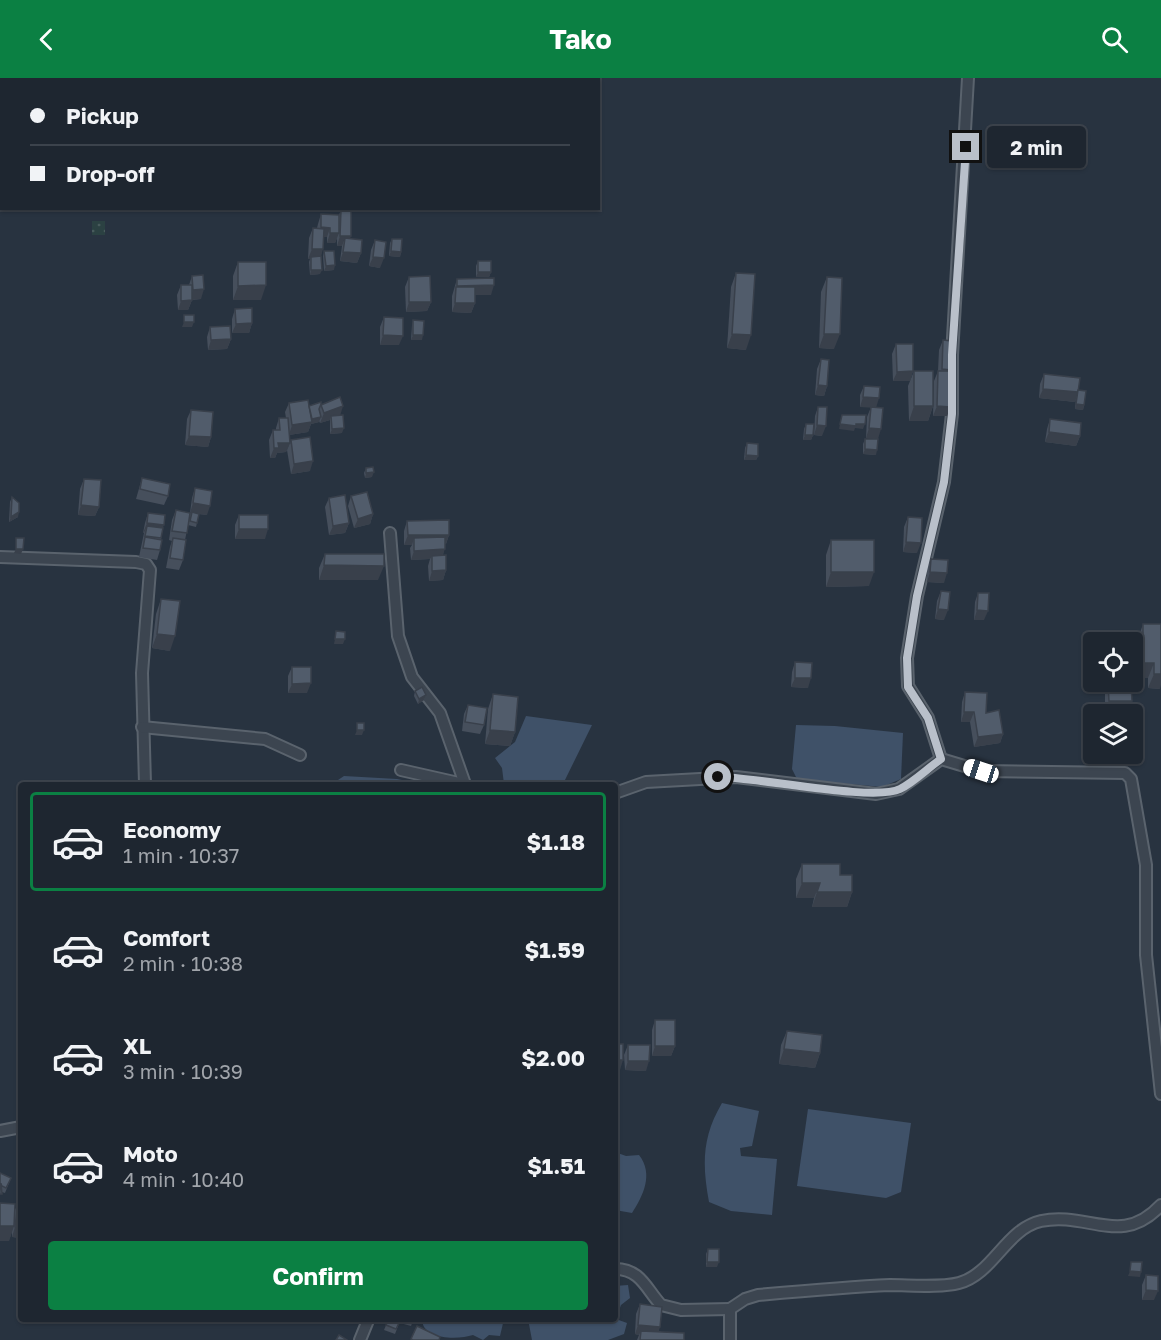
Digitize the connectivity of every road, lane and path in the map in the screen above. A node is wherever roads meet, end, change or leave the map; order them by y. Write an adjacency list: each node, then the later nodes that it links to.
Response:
1 (968, 78): 6 (street)
2 (390, 533): 10 (street)
3 (0, 557): 4 (street)
4 (142, 728): 5 (street); 8 (street)
5 (300, 755)
6 (941, 759): 11 (street); 12 (street)
7 (400, 770): 9 (street)
8 (145, 782)
9 (455, 782)
10 (464, 782)
11 (618, 792)
12 (1161, 1094)
13 (18, 1128): 14 (street)
14 (0, 1131)
15 (1161, 1205): 17 (street)
16 (618, 1269): 17 (street)
17 (730, 1309): 20 (street)
18 (368, 1322): 19 (street)
19 (366, 1338)
20 (730, 1340)

